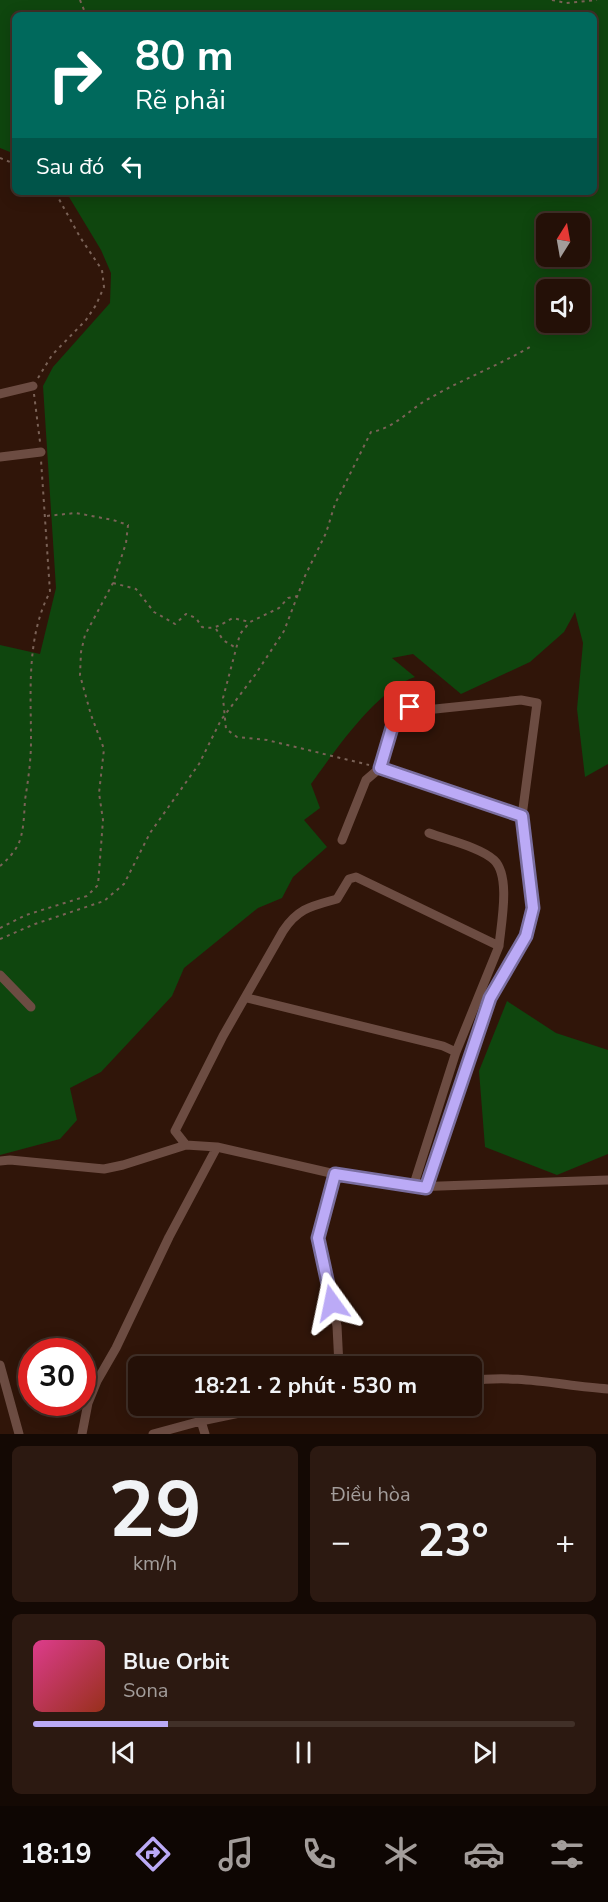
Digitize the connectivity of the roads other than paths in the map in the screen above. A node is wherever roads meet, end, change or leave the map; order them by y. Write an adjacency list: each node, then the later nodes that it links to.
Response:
1 (33, 386): 2 (street)
2 (0, 394)
3 (41, 452): 4 (street)
4 (0, 457)
5 (380, 768): 6 (street); 6 (street); 8 (street)
6 (522, 816): 20 (street)
7 (429, 833): 9 (street)
8 (342, 840)
9 (499, 946): 11 (street); 13 (street)
10 (0, 975): 12 (street)
11 (247, 998): 13 (street); 14 (street)
12 (31, 1007)
13 (456, 1052): 19 (street)
14 (186, 1145): 15 (street); 16 (street)
15 (217, 1147): 17 (street); 28 (street)
16 (0, 1161)
17 (335, 1174): 19 (street); 21 (street)
18 (608, 1180): 20 (street)
19 (413, 1187): 20 (street)
20 (426, 1188)
21 (338, 1356)
22 (0, 1365): 27 (street)
23 (482, 1379): 24 (street)
24 (608, 1389)
25 (225, 1416): 26 (street)
26 (201, 1421): 29 (street); 30 (street)
27 (18, 1434)
28 (82, 1434)
29 (153, 1434)
30 (205, 1434)

